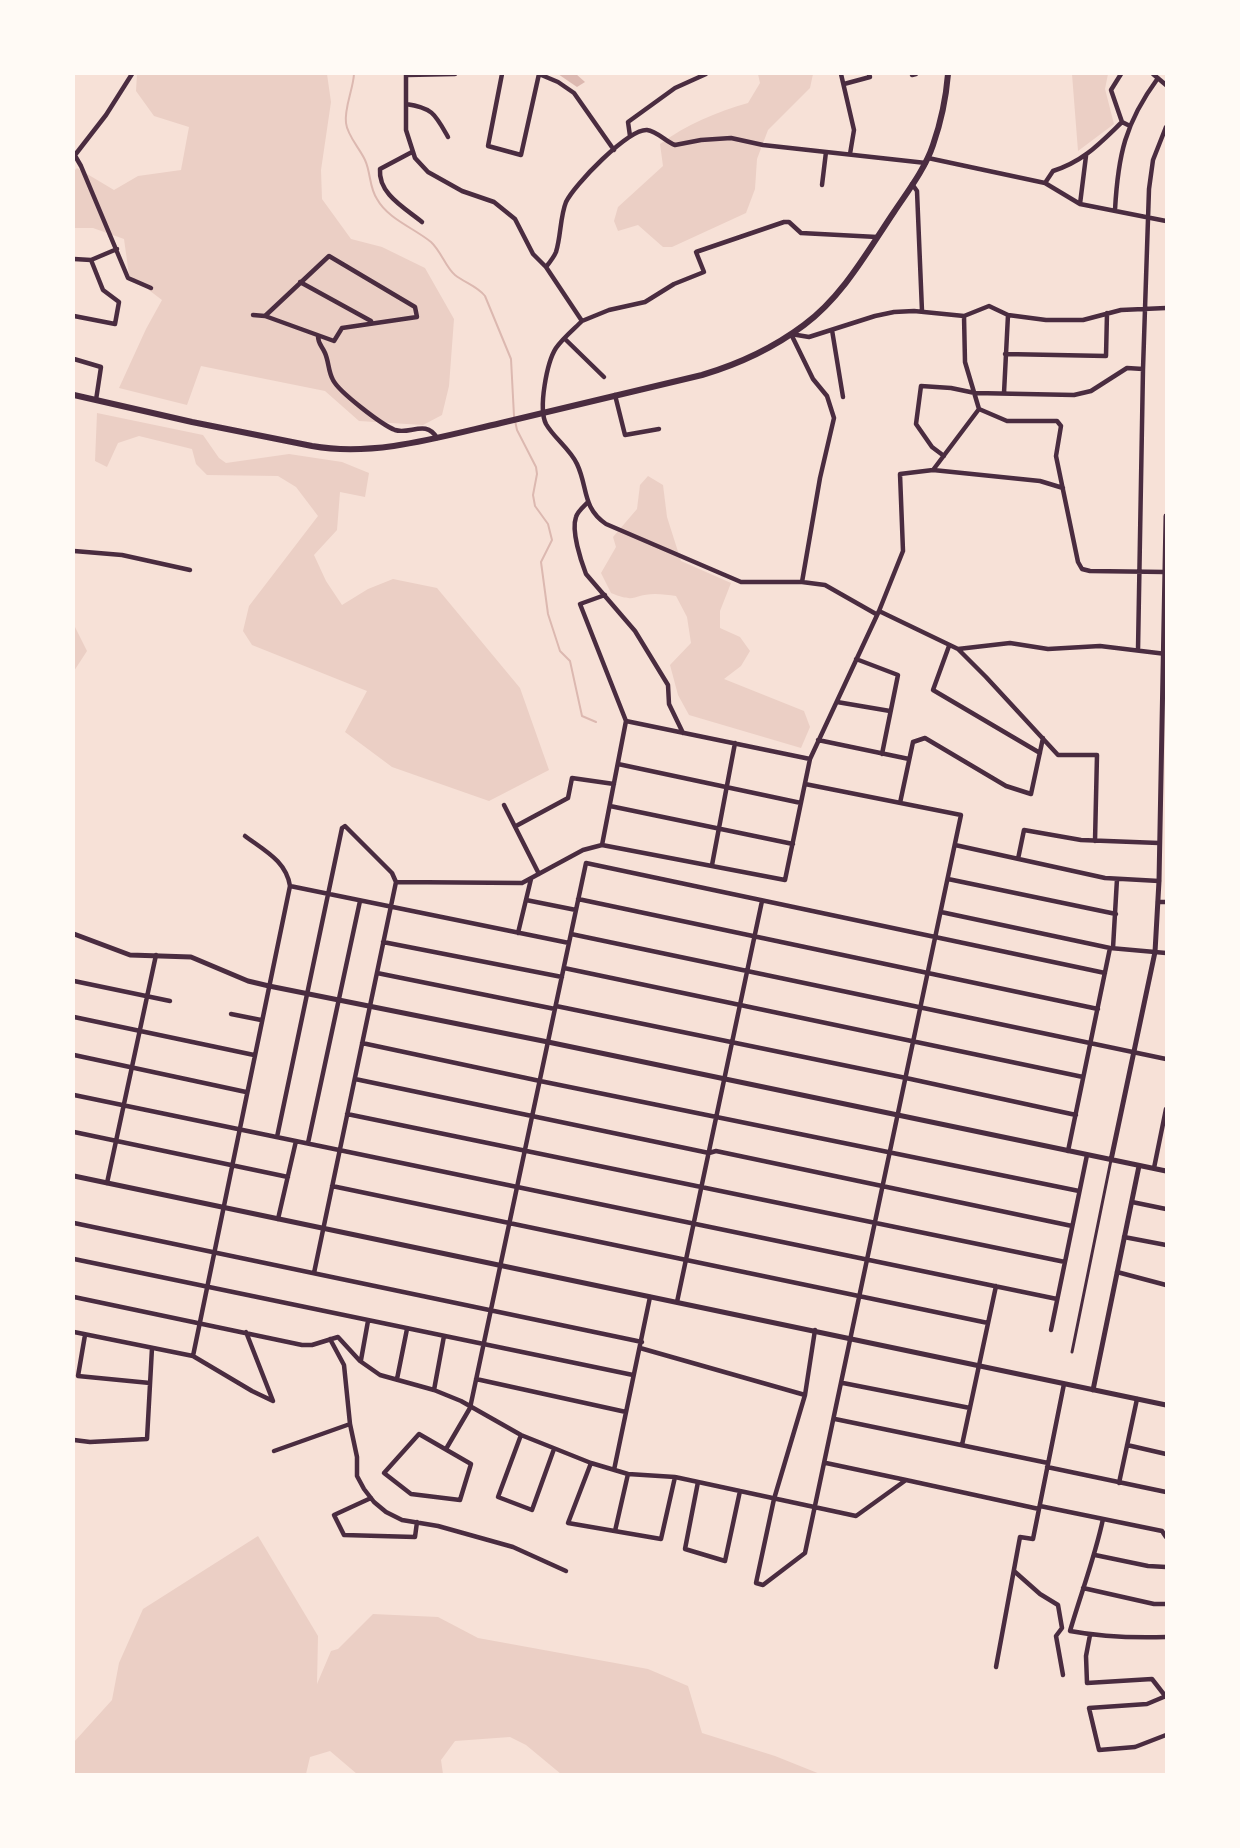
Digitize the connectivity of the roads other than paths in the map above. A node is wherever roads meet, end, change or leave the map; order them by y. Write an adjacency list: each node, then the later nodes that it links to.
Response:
1 (132, 74): 24 (street)
2 (407, 74): 3 (street); 15 (street)
3 (455, 74)
4 (502, 74): 5 (street)
5 (539, 74): 21 (street)
6 (706, 74): 19 (street)
7 (841, 74): 13 (street)
8 (869, 74): 13 (street)
9 (948, 74): 27 (main road)
10 (1121, 74): 16 (street)
11 (1154, 74): 12 (street)
12 (1158, 78): 14 (street); 17 (street)
13 (844, 84): 25 (street)
14 (1167, 85)
15 (406, 104): 20 (street); 22 (street)
16 (1122, 122): 17 (street); 26 (street)
17 (1130, 126): 32 (street)
18 (1167, 127): 33 (street)
19 (630, 136): 21 (street); 23 (street)
20 (448, 137)
21 (614, 150): 40 (street)
22 (412, 152): 35 (street); 40 (street)
23 (826, 152): 25 (street); 30 (street)
24 (74, 154): 37 (street)
25 (850, 154): 27 (street)
26 (1086, 156): 28 (street); 31 (street)
27 (927, 161): 28 (street); 29 (main road)
28 (1045, 183): 31 (street)
29 (912, 184): 36 (main road); 45 (street)
30 (822, 185)
31 (1080, 204): 32 (street)
32 (1115, 210): 33 (street)
33 (1147, 218): 34 (street); 43 (street)
34 (1167, 221)
35 (422, 222)
36 (877, 237): 52 (street); 55 (main road)
37 (117, 249): 39 (street); 42 (street)
38 (74, 259): 39 (street)
39 (91, 260): 49 (street)
40 (546, 267): 52 (street)
41 (300, 282): 50 (street); 53 (street); 53 (street)
42 (152, 288)
43 (1144, 308): 44 (street); 46 (street); 60 (street)
44 (1167, 308)
45 (922, 311): 51 (street); 54 (street)
46 (1107, 313): 48 (street); 58 (street)
47 (253, 315): 50 (street)
48 (1008, 315): 51 (street); 58 (street)
49 (74, 316)
50 (265, 316): 56 (street)
51 (964, 316): 62 (street)
52 (582, 321): 57 (street)
53 (373, 322): 56 (street)
54 (832, 330): 55 (street); 66 (street)
55 (791, 334): 65 (main road); 81 (street)
56 (318, 336): 71 (street)
57 (565, 339): 61 (street); 69 (street)
58 (1005, 354): 63 (street)
59 (74, 359): 67 (street)
60 (1143, 369): 63 (street); 79 (street)
61 (604, 377)
62 (975, 393): 63 (street); 68 (street); 72 (street)
63 (1004, 393)
64 (74, 395): 67 (main road)
65 (615, 395): 69 (main road); 70 (street)
66 (843, 397)
67 (96, 400): 71 (main road)
68 (979, 409): 72 (street); 74 (street)
69 (542, 413): 71 (main road); 75 (street)
70 (659, 429)
71 (437, 438)
72 (944, 456): 73 (street)
73 (933, 470): 74 (street); 83 (street)
74 (1063, 488): 79 (street)
75 (588, 502): 81 (street); 82 (street)
76 (1167, 516): 80 (street)
77 (74, 551): 78 (street)
78 (190, 570)
79 (1139, 571): 80 (street); 86 (street)
80 (1165, 572): 87 (street)
81 (802, 582): 83 (street)
82 (605, 595): 92 (street); 93 (street)
83 (878, 613): 84 (street); 88 (street)
84 (949, 646): 85 (street); 97 (street)
85 (958, 649): 86 (street); 94 (street)
86 (1138, 650): 87 (street)
87 (1165, 654): 89 (street)
88 (856, 659): 90 (street); 91 (street)
89 (1164, 681): 111 (street)
90 (837, 702): 91 (street); 95 (street)
91 (890, 711): 98 (street)
92 (626, 721): 93 (street); 101 (street)
93 (683, 733): 96 (street)
94 (1044, 738): 97 (street); 114 (street)
95 (818, 740): 98 (street); 99 (street)
96 (735, 743): 99 (street); 104 (street)
97 (1040, 753): 100 (street)
98 (882, 754): 100 (street)
99 (810, 759): 103 (street)
100 (909, 759): 106 (street)
101 (618, 764): 102 (street); 104 (street)
102 (614, 784): 108 (street); 109 (street)
103 (805, 784): 105 (street); 106 (street)
104 (727, 788): 105 (street); 110 (street)
105 (801, 803): 116 (street)
106 (900, 803): 118 (street)
107 (504, 805): 109 (street)
108 (610, 806): 110 (street); 117 (street)
109 (516, 826): 123 (street)
110 (718, 829): 116 (street); 120 (street)
111 (1159, 834): 112 (street); 115 (street)
112 (1167, 834)
113 (245, 836): 129 (street)
114 (1095, 841): 115 (street); 119 (street)
115 (1159, 843): 121 (street)
116 (793, 844): 120 (street)
117 (602, 845): 120 (street); 123 (street)
118 (955, 845): 119 (street); 125 (street)
119 (1018, 859): 126 (street)
120 (712, 866)
121 (1159, 868): 122 (street); 127 (street)
122 (1167, 868)
123 (539, 874): 124 (street)
124 (531, 879): 128 (street); 132 (street)
125 (948, 879): 139 (street); 140 (street)
126 (1117, 879): 127 (street); 140 (street)
127 (1159, 881): 135 (street)
128 (396, 882): 130 (street); 137 (street)
129 (290, 886): 130 (street); 159 (street)
130 (327, 894): 133 (street); 160 (street)
131 (578, 899): 134 (street); 138 (street); 144 (street)
132 (526, 900): 138 (street); 141 (street)
133 (360, 901): 137 (street); 162 (street)
134 (762, 901): 144 (street); 145 (street)
135 (1158, 902): 136 (street); 149 (street)
136 (1167, 902)
137 (390, 907): 141 (street); 146 (street)
138 (576, 910): 143 (street)
139 (941, 912): 145 (street); 148 (street)
140 (1116, 914): 148 (street)
141 (518, 933): 147 (street)
142 (74, 934): 151 (street)
143 (571, 934): 147 (street); 153 (street)
144 (755, 936): 153 (street); 154 (street)
145 (936, 938): 154 (street); 156 (street)
146 (383, 942): 155 (street); 157 (street)
147 (569, 943): 152 (street)
148 (1112, 948): 149 (street); 156 (street)
149 (1155, 952): 150 (street); 178 (street)
150 (1167, 953)
151 (156, 955): 159 (street); 161 (street)
152 (564, 968): 157 (street); 164 (street)
153 (747, 971): 164 (street); 167 (street)
154 (928, 972): 167 (street); 168 (street)
155 (377, 973): 165 (street); 166 (street)
156 (1105, 973): 168 (street)
157 (562, 977): 166 (street)
158 (74, 981): 161 (street)
159 (269, 986): 160 (street); 171 (street)
160 (306, 993): 162 (street); 200 (street)
161 (147, 996): 163 (street); 172 (street)
162 (339, 1000): 165 (street); 203 (street)
163 (170, 1001)
164 (740, 1005): 173 (street); 175 (street)
165 (370, 1006): 174 (street); 176 (street)
166 (555, 1008): 174 (street); 175 (street)
167 (921, 1008): 173 (street); 177 (street)
168 (1098, 1008): 177 (street)
169 (231, 1014): 171 (street)
170 (74, 1017): 172 (street)
171 (261, 1020): 180 (street)
172 (140, 1031): 180 (street); 182 (street)
173 (914, 1041): 183 (street); 184 (street)
174 (548, 1042): 186 (street); 187 (street)
175 (732, 1042): 184 (street); 186 (street)
176 (362, 1043): 185 (street); 187 (street)
177 (1091, 1043): 178 (street); 183 (street)
178 (1135, 1052): 181 (street); 210 (street)
179 (74, 1055): 182 (street)
180 (254, 1055): 188 (street)
181 (1167, 1059)
182 (132, 1068): 188 (street); 190 (street)
183 (1083, 1077): 194 (street)
184 (906, 1078): 193 (street); 194 (street)
185 (355, 1079): 192 (street); 195 (street)
186 (724, 1079): 193 (street); 196 (street)
187 (540, 1081): 195 (street); 196 (street)
188 (246, 1092): 197 (street)
189 (74, 1095): 190 (street)
190 (124, 1105): 197 (street); 201 (street)
191 (1167, 1109): 199 (street)
192 (348, 1114): 204 (street); 205 (street)
193 (898, 1115): 206 (street); 207 (street)
194 (1076, 1115): 207 (street)
195 (532, 1117): 205 (street); 208 (street)
196 (716, 1117): 206 (street); 208 (street)
197 (239, 1129): 200 (street); 211 (street)
198 (74, 1132): 201 (street)
199 (1164, 1132): 213 (street)
200 (277, 1137): 202 (street)
201 (117, 1141): 211 (street); 217 (street)
202 (296, 1141): 203 (street); 216 (street)
203 (308, 1143): 204 (street)
204 (340, 1150): 218 (street); 220 (street)
205 (525, 1151): 220 (street); 221 (street)
206 (891, 1151): 219 (street); 222 (street)
207 (1068, 1151): 209 (street)
208 (709, 1153): 219 (street); 221 (street)
209 (1087, 1155): 210 (street); 222 (street)
210 (1111, 1160): 212 (street); 267 (street)
211 (232, 1165): 216 (street); 224 (street)
212 (1139, 1166): 213 (street); 223 (street)
213 (1154, 1168): 214 (street)
214 (1167, 1171)
215 (74, 1176): 217 (street)
216 (288, 1177): 226 (street)
217 (107, 1183): 224 (street)
218 (332, 1186): 228 (street); 232 (street)
219 (884, 1186): 229 (street); 231 (street)
220 (517, 1187): 228 (street); 230 (street)
221 (702, 1187): 229 (street); 230 (street)
222 (1079, 1191): 231 (street)
223 (1132, 1202): 225 (street); 233 (street)
224 (223, 1208): 226 (street); 235 (street)
225 (1167, 1209)
226 (278, 1219): 232 (street)
227 (74, 1223): 235 (street)
228 (509, 1223): 237 (street); 240 (street)
229 (876, 1223): 238 (street); 239 (street)
230 (694, 1224): 237 (street); 238 (street)
231 (1072, 1226): 239 (street)
232 (324, 1228): 240 (street); 242 (street)
233 (1124, 1237): 234 (street); 241 (street)
234 (1167, 1245)
235 (214, 1252): 242 (street); 245 (street)
236 (74, 1259): 245 (street)
237 (686, 1260): 246 (street); 250 (street)
238 (868, 1260): 244 (street); 246 (street)
239 (1065, 1262): 249 (street)
240 (500, 1266): 248 (street); 251 (street)
241 (1117, 1272): 243 (street); 278 (street)
242 (314, 1273): 251 (street)
243 (1167, 1284)
244 (996, 1286): 249 (street); 254 (street)
245 (207, 1287): 252 (street); 253 (street)
246 (861, 1296): 254 (street); 263 (street)
247 (74, 1297): 253 (street)
248 (650, 1298): 250 (street); 265 (street)
249 (1057, 1299): 257 (street)
250 (678, 1302): 256 (street)
251 (491, 1310): 264 (street); 265 (street)
252 (368, 1321): 255 (street); 269 (street)
253 (199, 1323): 259 (street); 268 (street)
254 (988, 1323): 270 (street)
255 (407, 1329): 261 (street); 272 (street)
256 (815, 1330): 263 (street); 279 (street)
257 (1051, 1330)
258 (74, 1332): 260 (street)
259 (246, 1332): 262 (street); 268 (street)
260 (85, 1335): 266 (street); 274 (street)
261 (444, 1336): 264 (street); 277 (street)
262 (330, 1339): 269 (street); 286 (street)
263 (852, 1339): 270 (street); 275 (street)
264 (484, 1344): 271 (street); 273 (street)
265 (641, 1345): 271 (street); 279 (street)
266 (152, 1348): 268 (street); 274 (street)
267 (1072, 1352)
268 (192, 1356)
269 (361, 1360): 272 (street)
270 (979, 1365): 276 (street); 283 (street)
271 (633, 1375): 284 (street)
272 (397, 1379): 277 (street)
273 (476, 1379): 282 (street); 284 (street)
274 (150, 1383): 288 (street)
275 (843, 1383): 283 (street); 285 (street)
276 (1064, 1384): 278 (street); 297 (street)
277 (434, 1390): 282 (street)
278 (1093, 1390): 280 (street)
279 (805, 1395): 307 (street)
280 (1137, 1399): 281 (street); 290 (street)
281 (1167, 1405)
282 (470, 1408): 287 (street); 291 (street)
283 (970, 1408): 289 (street)
284 (626, 1412): 298 (street)
285 (835, 1419): 289 (street); 296 (street)
286 (350, 1424): 293 (street); 306 (street)
287 (521, 1435): 292 (street); 292 (street)
288 (74, 1440)
289 (962, 1445): 297 (street)
290 (1127, 1445): 294 (street); 303 (street)
291 (446, 1449): 291 (street)
292 (554, 1449): 295 (street)
293 (274, 1450)
294 (1167, 1454)
295 (591, 1463): 298 (street); 313 (street)
296 (826, 1463): 301 (street); 309 (street)
297 (1048, 1465): 303 (street); 308 (street)
298 (614, 1470): 299 (street)
299 (628, 1474): 300 (street); 313 (street)
300 (675, 1477): 302 (street); 313 (street)
301 (906, 1480): 308 (street); 309 (street)
302 (698, 1482): 304 (street); 304 (street)
303 (1119, 1483): 305 (street)
304 (740, 1491): 307 (street)
305 (1167, 1492)
306 (371, 1498): 311 (street); 311 (street)
307 (774, 1499): 309 (street); 309 (street)
308 (1040, 1507): 310 (street); 318 (street)
309 (816, 1508)
310 (1103, 1519): 312 (street); 315 (street)
311 (417, 1522): 317 (street)
312 (1164, 1529): 314 (street)
313 (615, 1531)
314 (1167, 1538)
315 (1095, 1555): 316 (street); 319 (street)
316 (1167, 1567)
317 (566, 1571)
318 (1014, 1571): 321 (street); 325 (street)
319 (1083, 1588): 320 (street); 322 (street)
320 (1167, 1604)
321 (1062, 1628): 322 (street); 326 (street)
322 (1071, 1631): 323 (street)
323 (1090, 1635): 324 (street); 327 (street)
324 (1167, 1638)
325 (996, 1666)
326 (1063, 1674)
327 (1166, 1696): 328 (street)
328 (1167, 1736)

